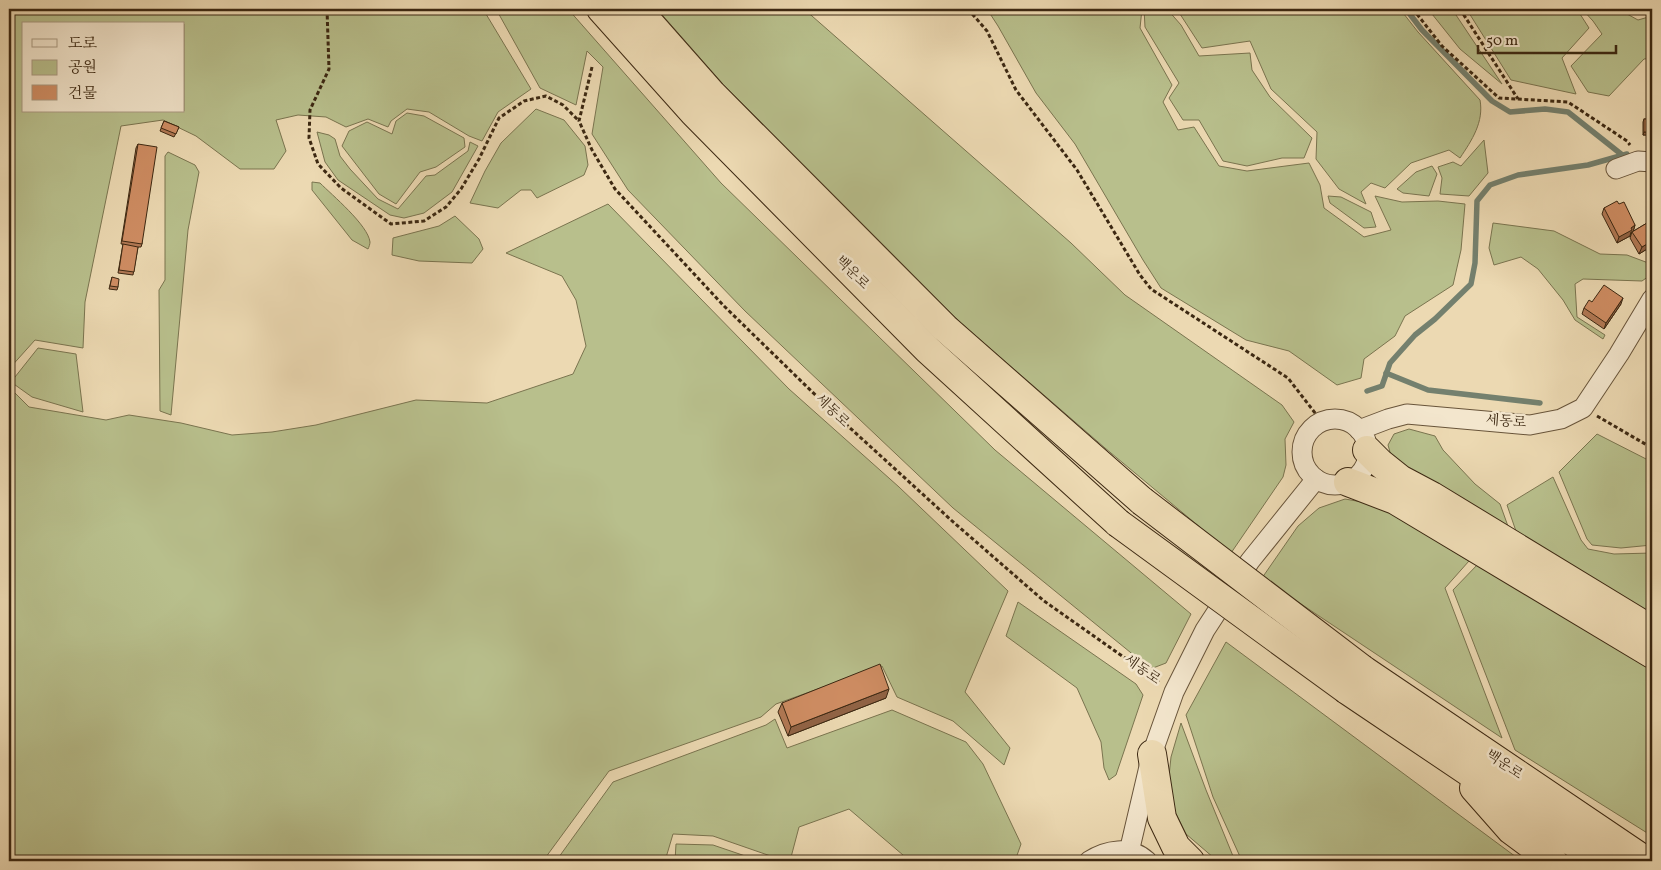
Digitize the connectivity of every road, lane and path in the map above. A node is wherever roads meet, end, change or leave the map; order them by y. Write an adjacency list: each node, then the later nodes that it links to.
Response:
1 (327, 9): 9 (path)
2 (601, 9): 21 (highway, 백운로, bridge)
3 (636, 9): 21 (highway, 백운로, bridge)
4 (968, 9): 14 (path)
5 (1414, 9): 8 (path)
6 (1460, 9): 8 (path)
7 (592, 67): 9 (path)
8 (1518, 99): 10 (path)
9 (579, 121): 22 (path, 세동로)
10 (1645, 162): 11 (street)
11 (1616, 168)
12 (1652, 299): 13 (street, 세동로)
13 (1583, 408): 15 (street, 세동로); 16 (path)
14 (1322, 422): 15 (street); 17 (street)
15 (1363, 440): 18 (street); 19 (highway)
16 (1652, 448)
17 (1316, 479): 18 (street); 22 (street)
18 (1348, 482): 20 (highway)
19 (1652, 630)
20 (1652, 654)
21 (1355, 680): 24 (highway, 백운로); 25 (highway, 백운로)
22 (1174, 692): 23 (street)
23 (1152, 754): 26 (street); 30 (highway)
24 (1446, 757): 31 (highway); 32 (highway, 백운로)
25 (1503, 764): 27 (highway); 33 (highway, 백운로)
26 (1129, 852): 28 (street); 29 (street)
27 (1652, 852)
28 (1088, 861)
29 (1147, 861)
30 (1190, 861)
31 (1553, 861)
32 (1601, 861)
33 (1646, 861)

